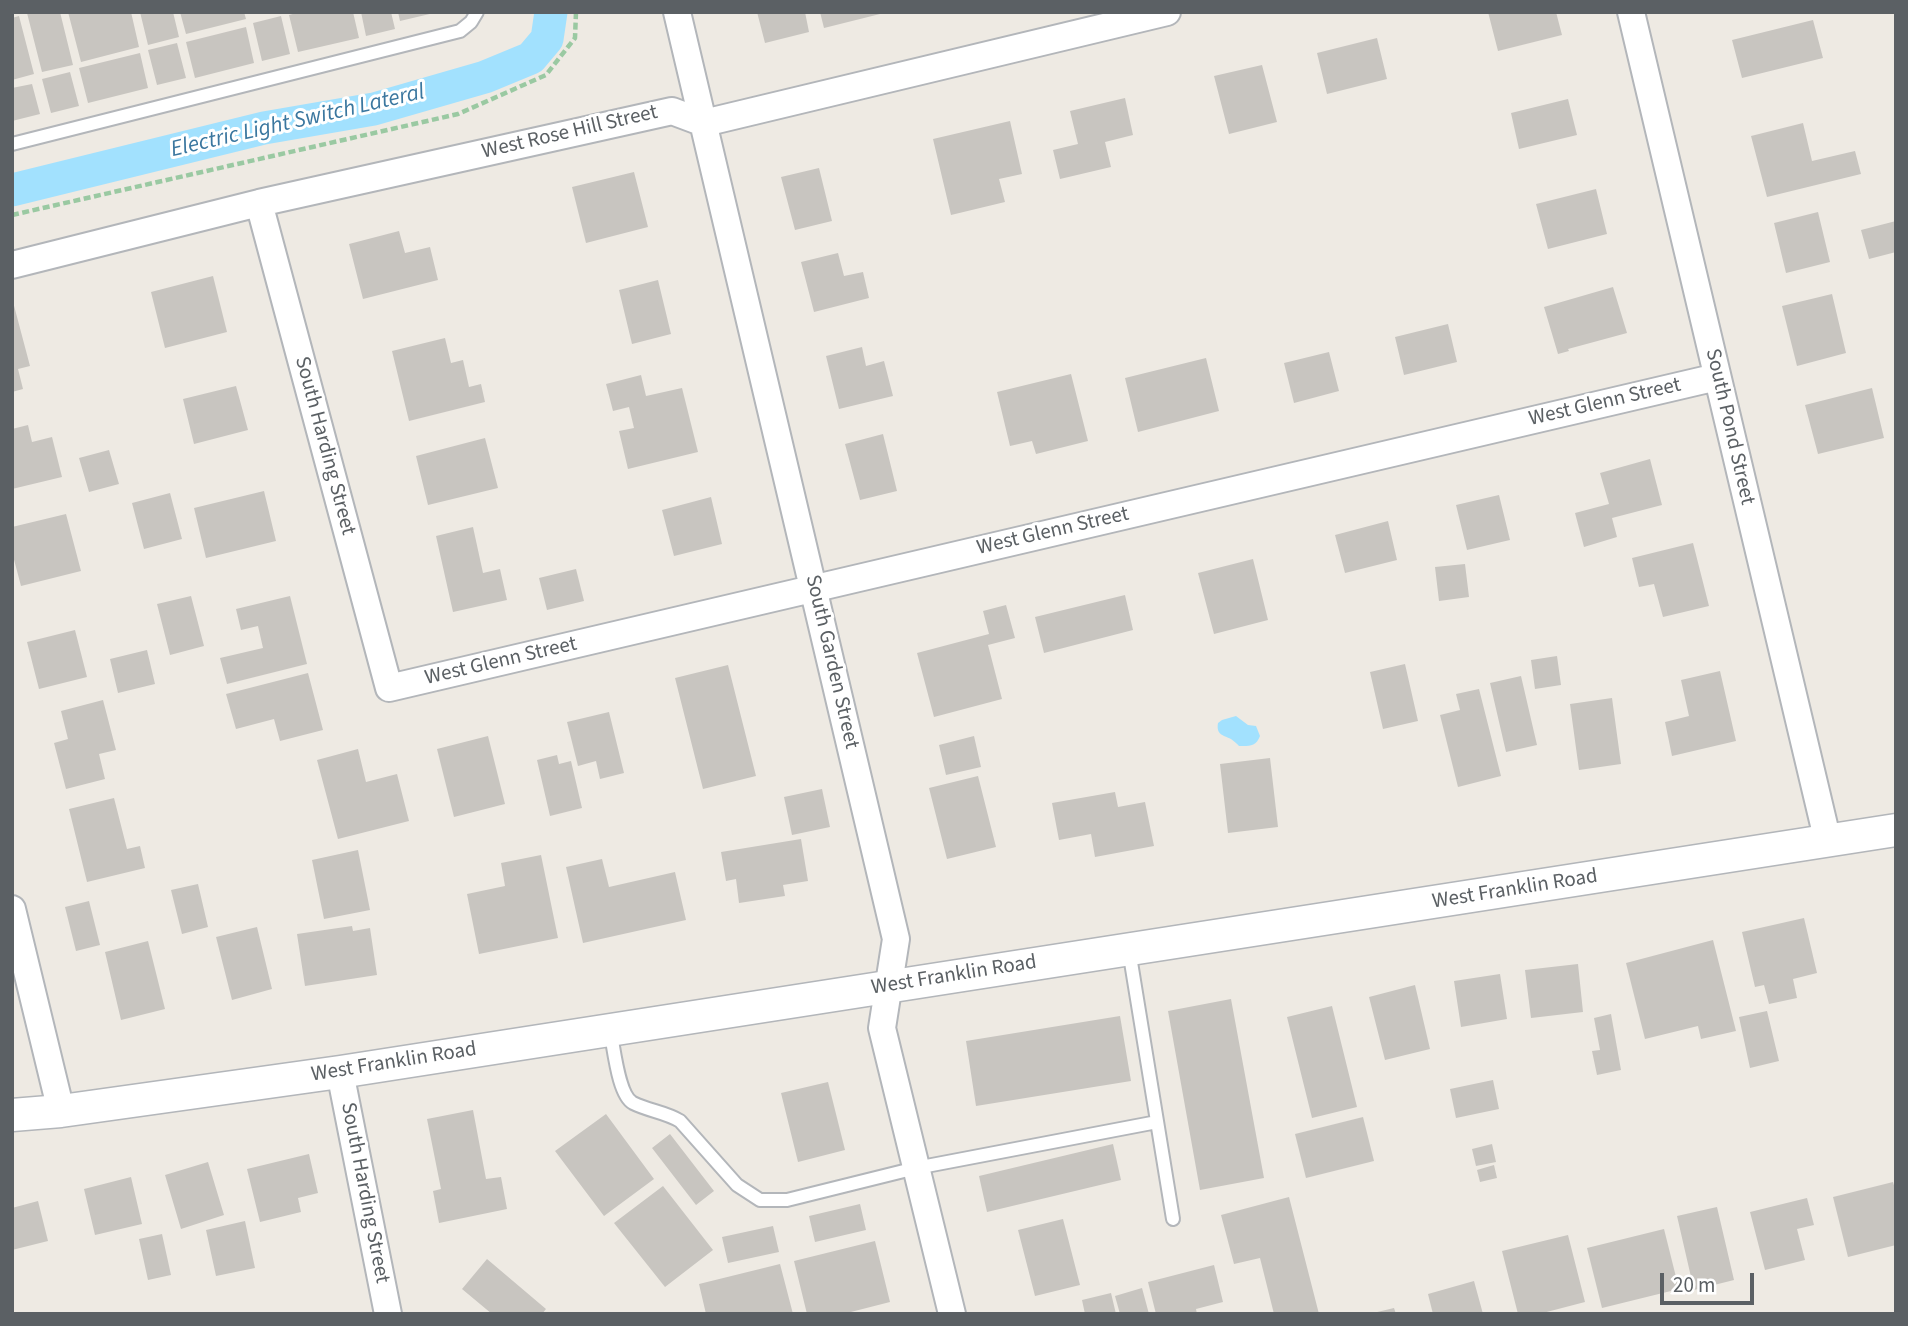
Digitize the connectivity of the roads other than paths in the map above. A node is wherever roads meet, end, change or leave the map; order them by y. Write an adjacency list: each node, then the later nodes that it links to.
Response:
1 (477, 12): 6 (lane)
2 (677, 12): 5 (street, South Garden Street)
3 (1631, 12): 9 (street, South Pond Street)
4 (1160, 13): 5 (street)
5 (704, 123): 7 (street, West Rose Hill Street); 10 (street, South Garden Street)
6 (12, 144)
7 (259, 203): 8 (street, West Rose Hill Street); 11 (street, South Harding Street)
8 (12, 265)
9 (1717, 377): 10 (street, West Glenn Street); 13 (street, South Pond Street)
10 (814, 589): 11 (street, West Glenn Street); 16 (street, South Garden Street)
11 (389, 688)
12 (1896, 830): 13 (street, West Franklin Road)
13 (1828, 842): 15 (street, West Franklin Road)
14 (12, 909): 19 (street)
15 (1129, 950): 16 (street, West Franklin Road); 21 (lane)
16 (888, 986): 17 (street, West Franklin Road); 22 (street, South Garden Street)
17 (610, 1030): 18 (street, West Franklin Road); 22 (lane)
18 (340, 1072): 19 (street, West Franklin Road); 24 (street, South Harding Street)
19 (61, 1111): 20 (street, West Franklin Road)
20 (12, 1115)
21 (1157, 1122): 22 (lane); 23 (lane)
22 (916, 1168): 25 (street, South Garden Street)
23 (1173, 1219)
24 (388, 1314)
25 (952, 1314)

